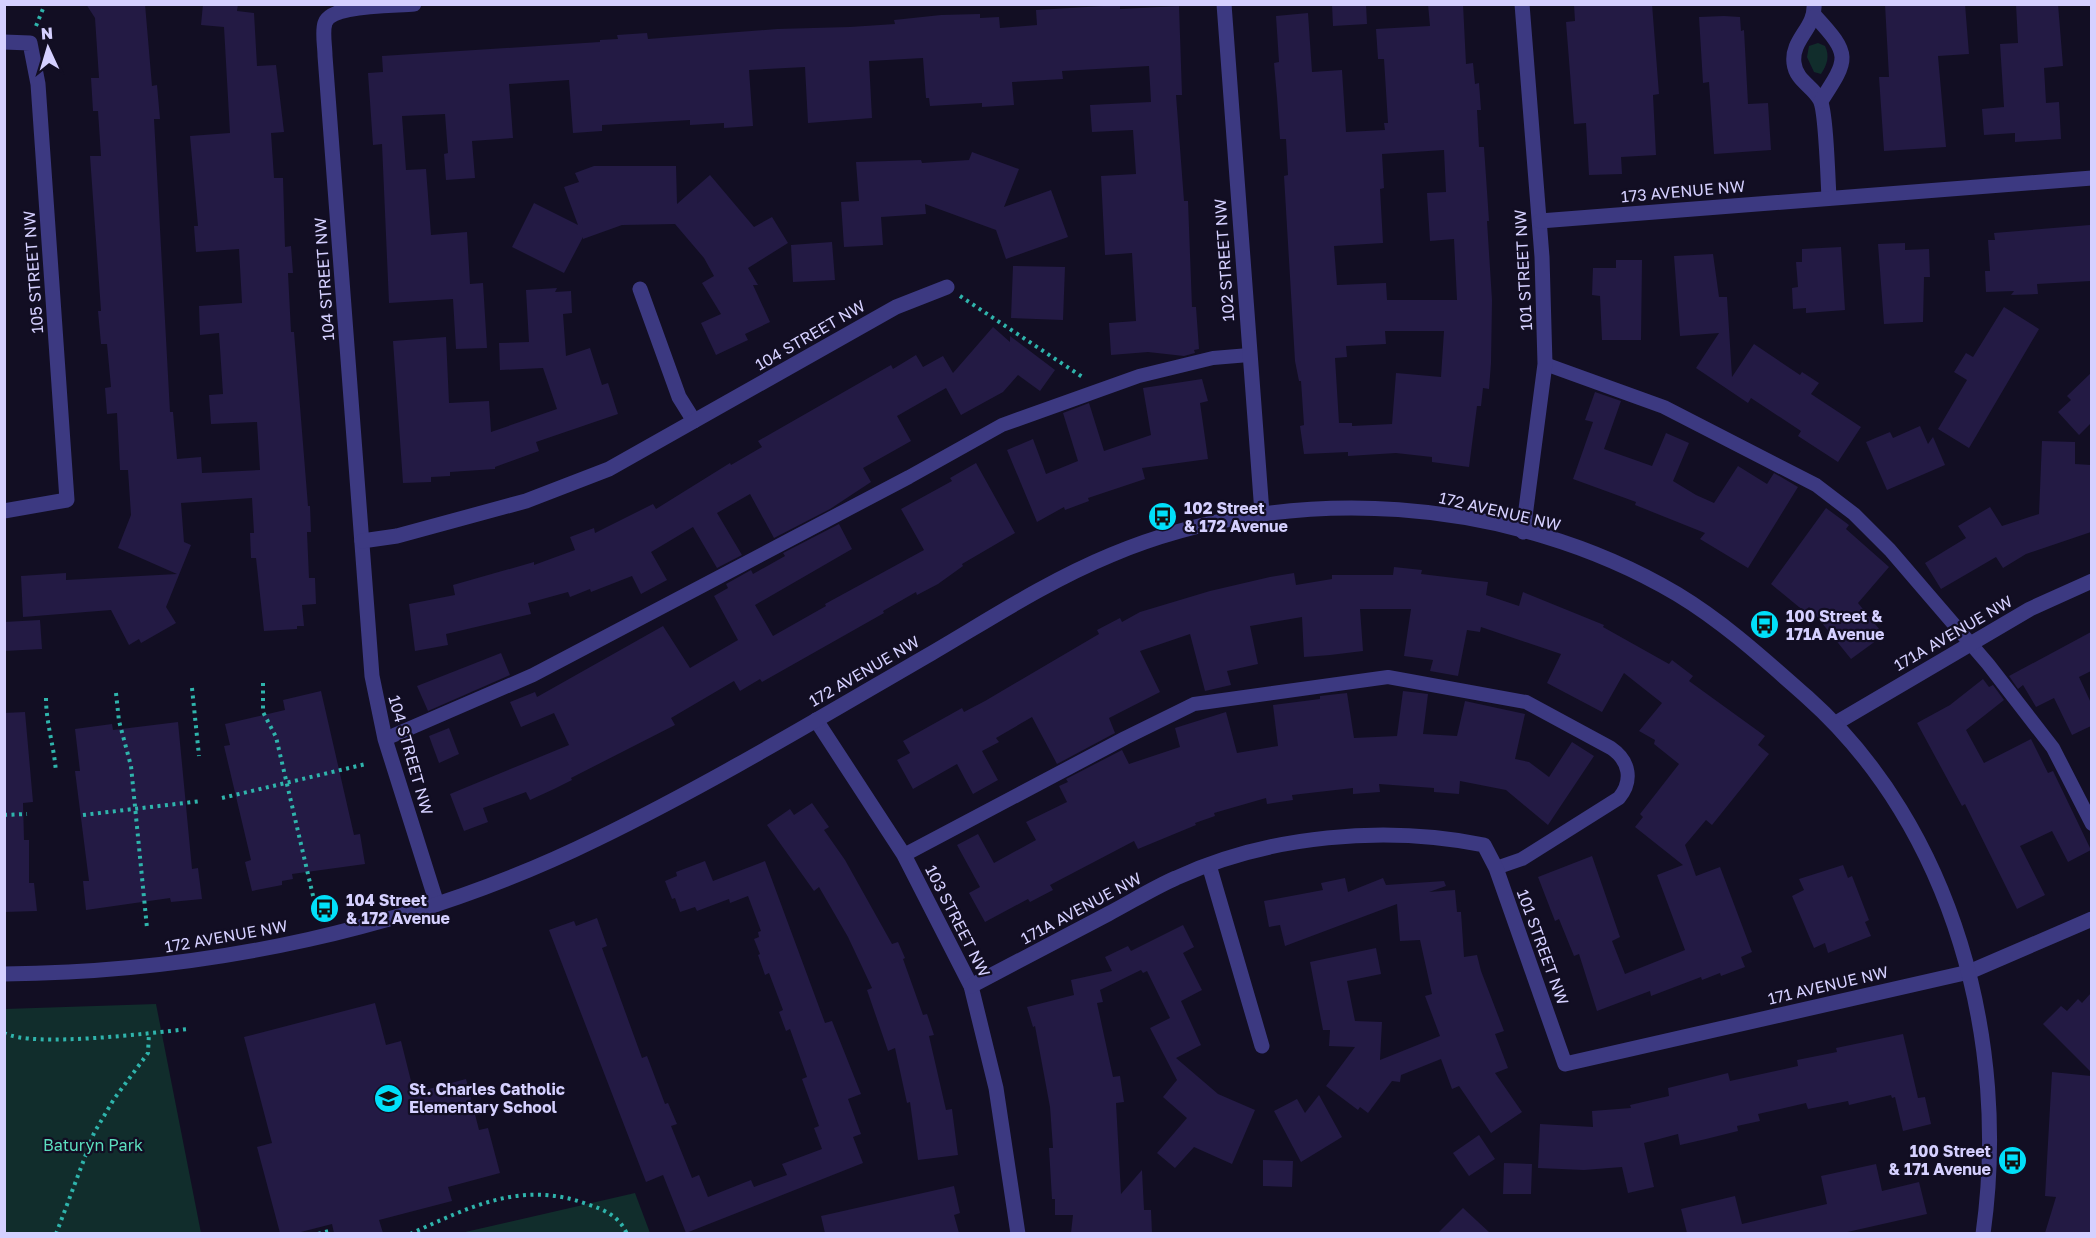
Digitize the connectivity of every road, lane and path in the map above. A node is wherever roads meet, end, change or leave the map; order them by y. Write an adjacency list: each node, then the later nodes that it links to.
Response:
1 (414, 4): 19 (street, 104 STREET NW)
2 (1224, 4): 12 (street, 102 STREET NW)
3 (1522, 4): 9 (street, 101 STREET NW)
4 (1815, 10): 6 (street); 6 (street)
5 (4, 42): 16 (street, 105 STREET NW)
6 (1821, 101): 8 (street)
7 (2091, 178): 8 (street, 173 AVENUE NW)
8 (1829, 198): 9 (street, 173 AVENUE NW)
9 (1540, 221): 13 (street, 101 STREET NW)
10 (947, 287): 14 (path); 15 (street, 104 STREET NW)
11 (640, 289): 15 (street)
12 (1249, 355): 14 (lane); 17 (street, 102 STREET NW)
13 (1545, 364): 18 (street, 101 STREET NW); 21 (lane)
14 (1100, 388): 28 (lane)
15 (694, 422): 19 (street, 104 STREET NW)
16 (4, 511)
17 (1262, 513): 18 (street, 172 AVENUE NW); 26 (street, 172 AVENUE NW)
18 (1523, 532): 27 (street, 172 AVENUE NW)
19 (362, 541): 28 (street, 104 STREET NW)
20 (2091, 581): 21 (street, 171A AVENUE NW)
21 (1970, 644): 27 (street, 171A AVENUE NW); 39 (lane)
22 (263, 683): 32 (path)
23 (192, 688): 29 (path)
24 (116, 693): 35 (path)
25 (46, 698): 31 (path)
26 (816, 720): 41 (street, 103 STREET NW); 45 (street, 172 AVENUE NW)
27 (1836, 723): 48 (street, 172 AVENUE NW)
28 (385, 739): 45 (street, 104 STREET NW)
29 (199, 756)
30 (366, 764): 32 (path)
31 (56, 772)
32 (287, 782): 33 (path); 44 (path)
33 (222, 798)
34 (201, 801): 35 (path)
35 (135, 809): 38 (path); 47 (path)
36 (27, 814): 37 (path)
37 (4, 815)
38 (82, 815)
39 (2091, 824)
40 (1484, 845): 42 (street, 171A AVENUE NW); 43 (street, 101 STREET NW)
41 (904, 855): 43 (lane); 50 (street, 103 STREET NW)
42 (1209, 865): 50 (street, 171A AVENUE NW); 54 (street)
43 (1496, 868): 55 (street, 101 STREET NW)
44 (314, 900)
45 (437, 904): 49 (street, 172 AVENUE NW)
46 (2091, 919): 48 (street, 171 AVENUE NW)
47 (147, 928)
48 (1969, 972): 55 (street, 171 AVENUE NW); 62 (street, 172 AVENUE NW)
49 (4, 975)
50 (971, 986): 61 (street, 103 STREET NW)
51 (188, 1029): 52 (path)
52 (149, 1033): 53 (path); 57 (path)
53 (4, 1034)
54 (1262, 1046)
55 (1565, 1064)
56 (329, 1231): 58 (path)
57 (56, 1233)
58 (318, 1233)
59 (410, 1233): 60 (path)
60 (627, 1233)
61 (1018, 1233)
62 (1983, 1233)

